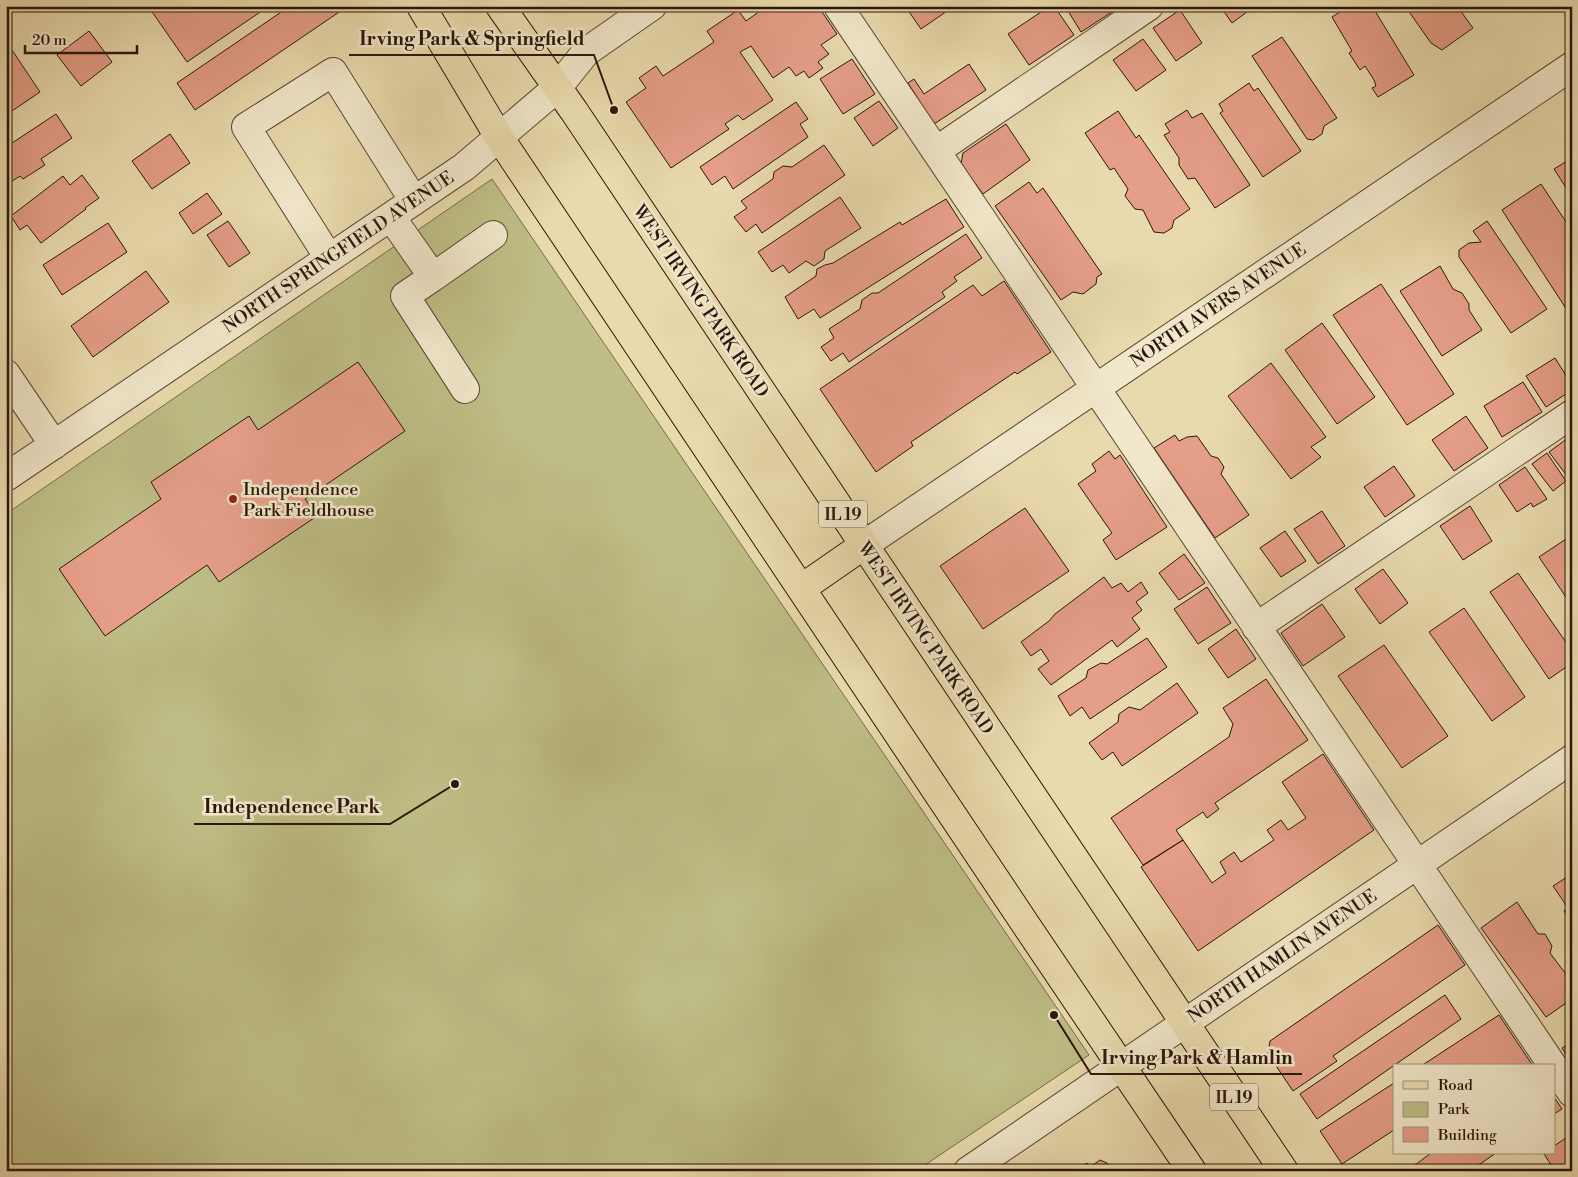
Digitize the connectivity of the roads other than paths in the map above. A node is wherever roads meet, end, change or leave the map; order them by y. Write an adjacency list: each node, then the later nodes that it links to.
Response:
1 (421, 6): 8 (main road)
2 (500, 6): 7 (main road, WEST IRVING PARK ROAD / IL 19)
3 (838, 6): 9 (street)
4 (1149, 6): 9 (street)
5 (646, 8): 7 (street, NORTH SPRINGFIELD AVENUE)
6 (1572, 66): 16 (street, NORTH AVERS AVENUE)
7 (558, 87): 8 (street, NORTH SPRINGFIELD AVENUE); 21 (main road, WEST IRVING PARK ROAD / IL 19)
8 (499, 137): 10 (street, NORTH SPRINGFIELD AVENUE); 22 (main road)
9 (936, 151): 16 (street)
10 (414, 201): 11 (street, NORTH SPRINGFIELD AVENUE); 13 (street)
11 (391, 217): 13 (street, NORTH SPRINGFIELD AVENUE); 14 (street)
12 (493, 235): 14 (street)
13 (329, 258): 19 (street, NORTH SPRINGFIELD AVENUE)
14 (432, 276): 17 (street)
15 (6, 374): 19 (street)
16 (1096, 388): 21 (street, NORTH AVERS AVENUE); 23 (street)
17 (465, 389)
18 (1572, 414): 23 (street)
19 (54, 445): 20 (street, NORTH SPRINGFIELD AVENUE)
20 (6, 477)
21 (864, 545): 22 (main road); 26 (main road, WEST IRVING PARK ROAD / IL 19)
22 (802, 588): 28 (main road)
23 (1256, 627): 25 (street)
24 (1572, 759): 25 (street, NORTH HAMLIN AVENUE)
25 (1416, 864): 26 (street, NORTH HAMLIN AVENUE); 27 (street)
26 (1184, 1023): 28 (street, NORTH HAMLIN AVENUE); 33 (main road, WEST IRVING PARK ROAD / IL 19)
27 (1552, 1064)
28 (1121, 1066): 31 (street, NORTH HAMLIN AVENUE); 32 (main road)
29 (1556, 1070): 30 (street)
30 (1572, 1093)
31 (968, 1171)
32 (1192, 1171)
33 (1284, 1171)

